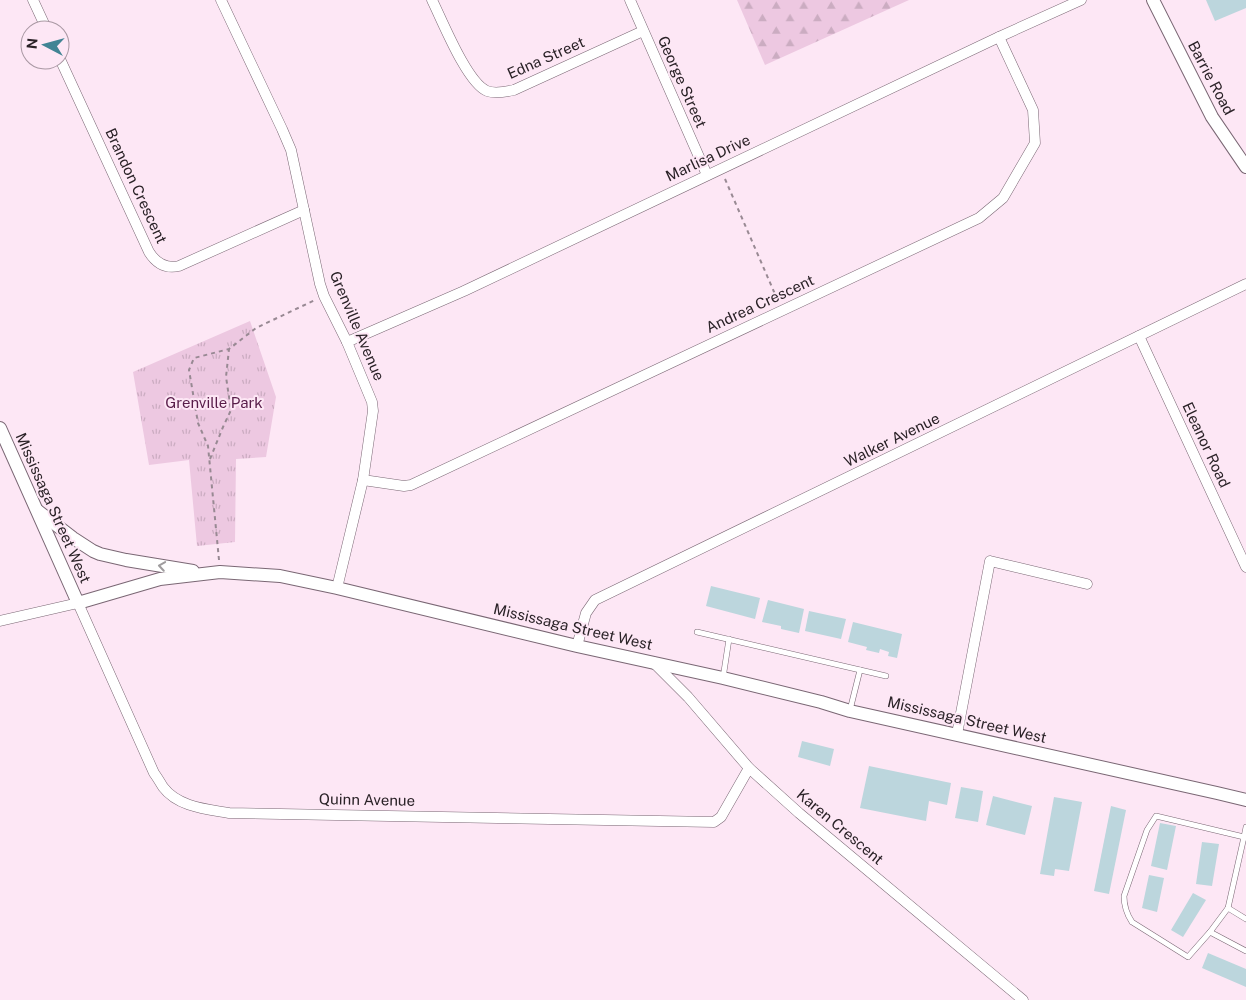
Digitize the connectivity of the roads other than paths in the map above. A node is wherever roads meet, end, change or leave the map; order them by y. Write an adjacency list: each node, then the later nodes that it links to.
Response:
1 (33, 0): 7 (street)
2 (221, 0): 13 (street, Grenville Avenue)
3 (432, 0): 8 (street, Edna Street)
4 (630, 0): 8 (street, George Street)
5 (1082, 0): 9 (street, Marlisa Drive)
6 (1154, 0): 11 (street, Barrie Road)
7 (42, 20)
8 (643, 31): 12 (street, George Street)
9 (999, 37): 12 (street, Marlisa Drive); 18 (street, Andrea Crescent)
10 (65, 70): 13 (street, Brandon Crescent)
11 (1246, 167)
12 (707, 175): 16 (street, Marlisa Drive)
13 (304, 210): 16 (street, Grenville Avenue)
14 (1246, 284): 15 (street, Walker Avenue)
15 (1139, 336): 20 (street, Eleanor Road); 28 (street, Walker Avenue)
16 (347, 342): 18 (street, Grenville Avenue)
17 (0, 428): 19 (street, Mississaga Street West)
18 (363, 480): 23 (street, Grenville Avenue)
19 (37, 510): 21 (street, one-way to 19); 24 (street, Mississaga Street West)
20 (1246, 567)
21 (215, 573): 23 (street, Mississaga Street West); 24 (street, Mississaga Street West)
22 (1087, 584): 34 (street)
23 (337, 588): 28 (street, Mississaga Street West)
24 (78, 603): 25 (street); 35 (street, Quinn Avenue)
25 (0, 621)
26 (696, 632): 27 (lane)
27 (729, 639): 30 (lane); 32 (lane)
28 (577, 646): 29 (street, Mississaga Street West)
29 (652, 662): 32 (street, Mississaga Street West); 35 (street, Karen Crescent)
30 (860, 670): 31 (lane); 33 (lane)
31 (886, 676)
32 (722, 678): 33 (street, Mississaga Street West)
33 (850, 710): 34 (street, Mississaga Street West)
34 (958, 734): 36 (street, Mississaga Street West)
35 (749, 768): 43 (street, Karen Crescent)
36 (1246, 800)
37 (1246, 827): 38 (lane)
38 (1245, 838): 39 (lane); 41 (lane)
39 (1228, 908): 40 (lane); 41 (lane)
40 (1246, 918)
41 (1210, 932): 42 (lane)
42 (1246, 951)
43 (1023, 1000)

